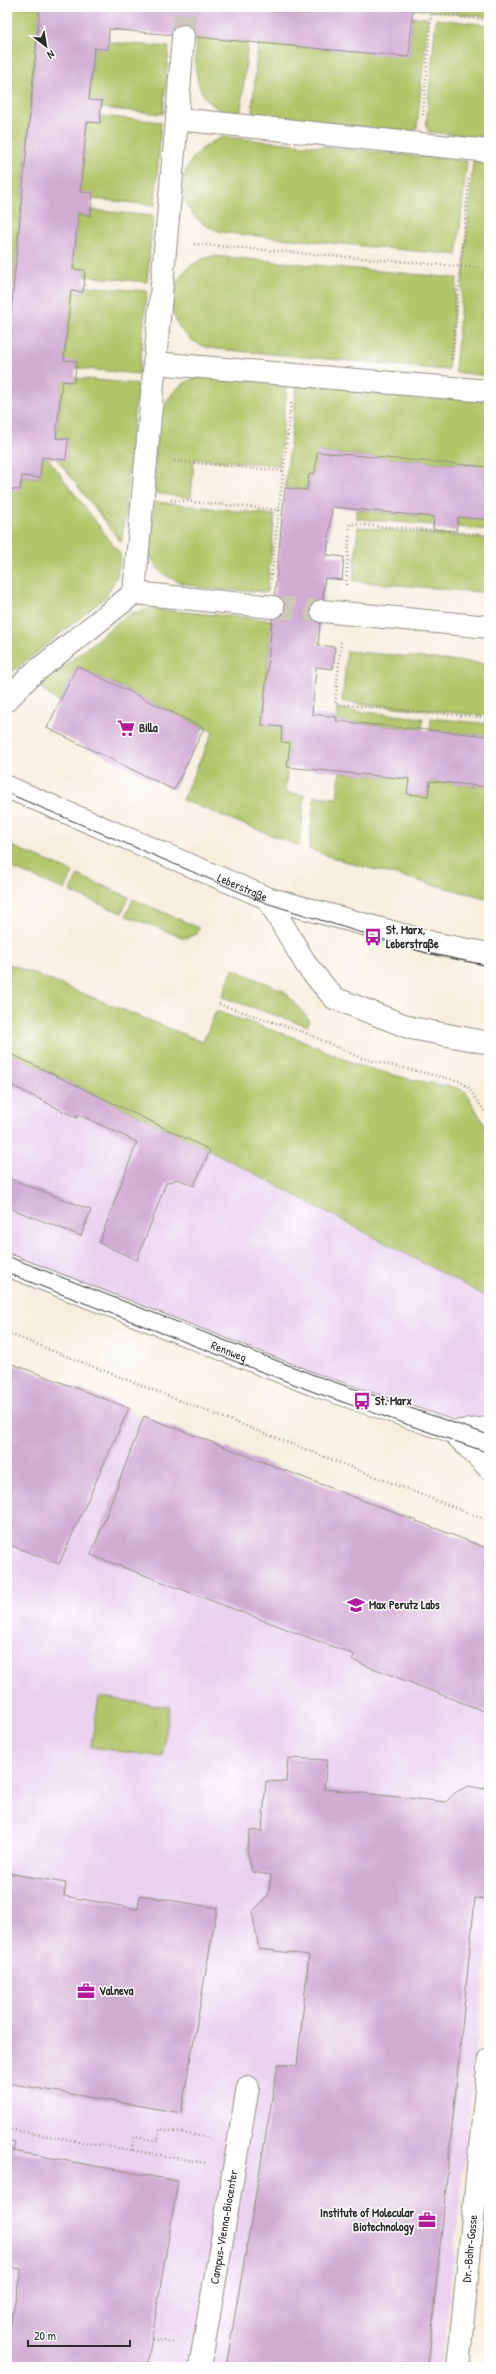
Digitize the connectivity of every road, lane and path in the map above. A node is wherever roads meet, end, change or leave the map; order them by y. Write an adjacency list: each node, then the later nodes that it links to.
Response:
1 (489, 20): 4 (path)
2 (183, 36): 3 (street)
3 (177, 119): 4 (street); 6 (street)
4 (421, 144): 5 (street)
5 (481, 150): 7 (path)
6 (168, 242): 7 (path); 9 (street)
7 (460, 267): 8 (path); 11 (path)
8 (478, 268)
9 (154, 363): 10 (street); 13 (street)
10 (294, 374): 11 (street); 14 (path)
11 (450, 388): 12 (street)
12 (489, 391)
13 (146, 458): 14 (path); 15 (street)
14 (283, 470): 16 (path)
15 (142, 497): 16 (path); 17 (street)
16 (280, 510): 18 (path)
17 (134, 593): 18 (street); 21 (street)
18 (271, 606)
19 (322, 611): 20 (street)
20 (489, 628)
21 (7, 700)
22 (7, 787): 23 (street, Leberstraße)
23 (267, 898): 24 (street, Leberstraße); 26 (street)
24 (489, 954)
25 (219, 1004): 27 (path)
26 (489, 1043)
27 (489, 1118)
28 (7, 1265): 31 (street, Rennweg)
29 (7, 1333): 34 (path)
30 (489, 1428): 31 (street, Rennweg)
31 (453, 1432): 32 (street); 33 (street, Rennweg)
32 (489, 1444)
33 (489, 1468)
34 (489, 1521)
35 (489, 2059): 42 (street, Dr.-Bohr-Gasse)
36 (248, 2087): 38 (street, Campus-Vienna-Biocenter)
37 (7, 2129): 39 (path)
38 (238, 2143): 39 (path); 41 (street, Campus-Vienna-Biocenter)
39 (132, 2150): 40 (path)
40 (175, 2157)
41 (200, 2367)
42 (458, 2367)

